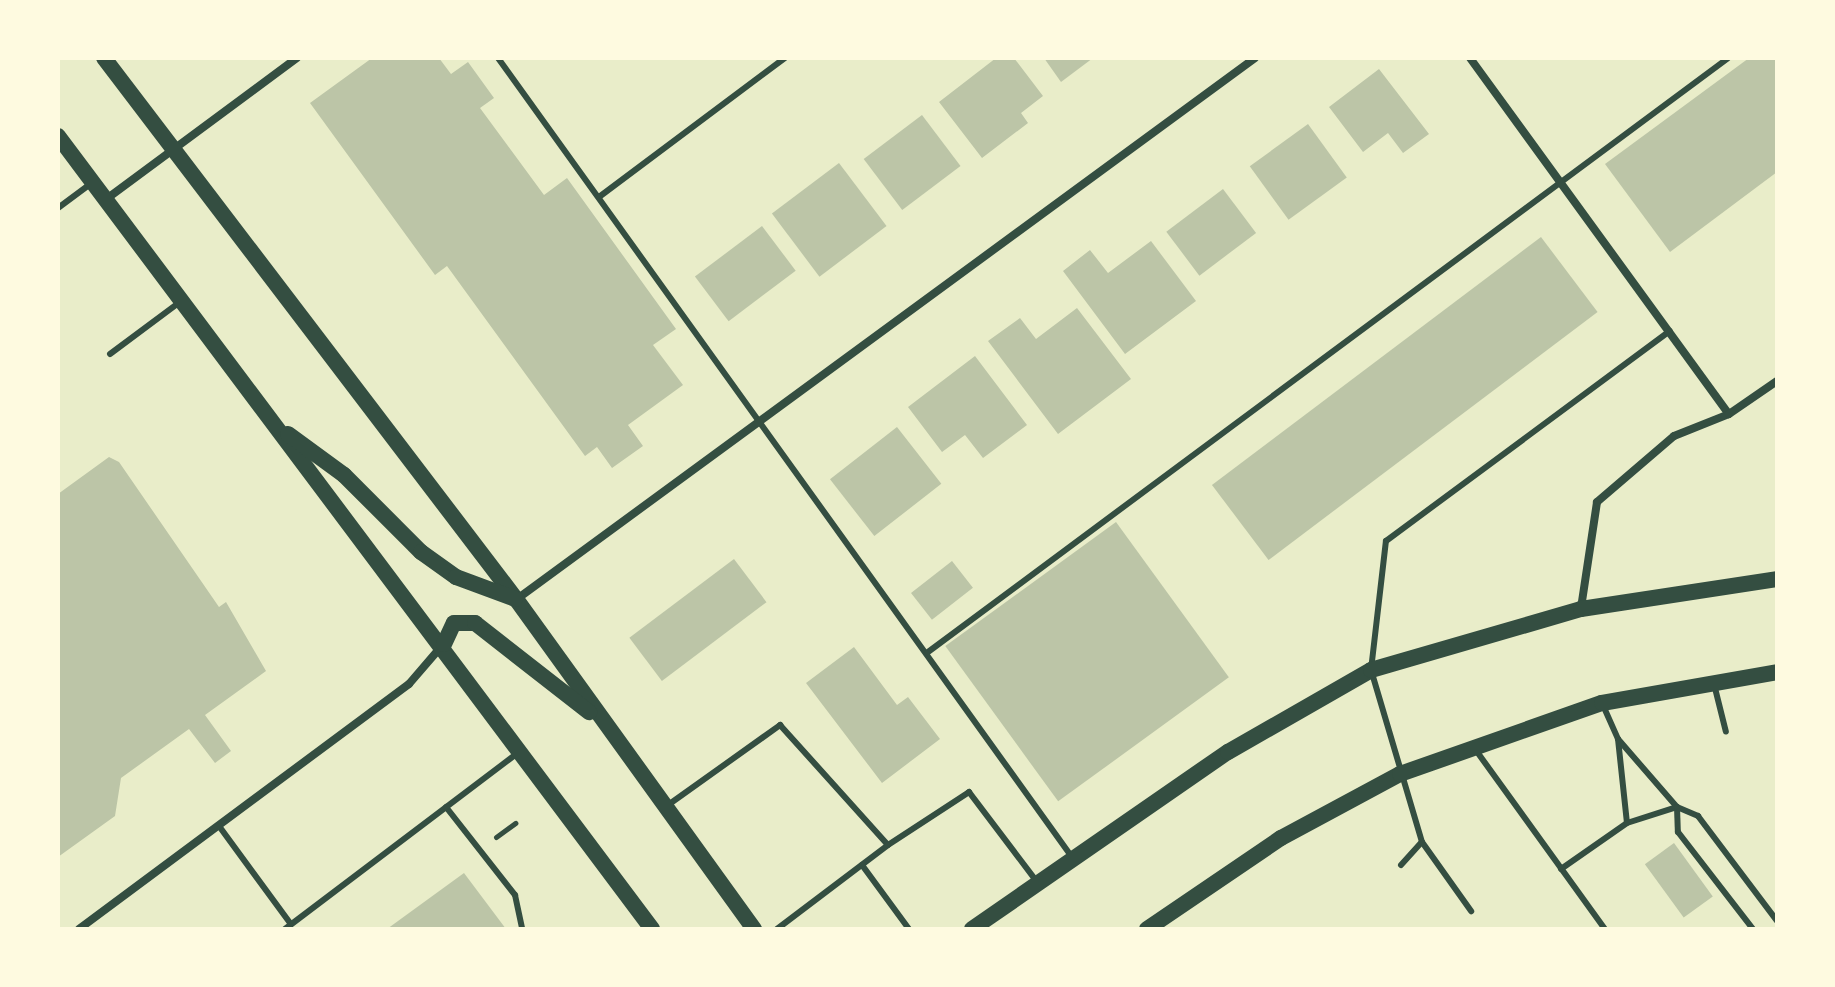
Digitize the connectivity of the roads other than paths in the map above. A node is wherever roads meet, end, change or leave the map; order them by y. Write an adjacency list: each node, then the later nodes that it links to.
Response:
1 (104, 58): 9 (main road)
2 (297, 58): 9 (street)
3 (498, 58): 12 (lane)
4 (785, 58): 12 (lane)
5 (1255, 58): 20 (street)
6 (1470, 58): 11 (street)
7 (1728, 58): 11 (lane)
8 (58, 136): 10 (main road)
9 (173, 152): 13 (street); 23 (main road)
10 (93, 182): 13 (main road); 14 (lane)
11 (1560, 182): 16 (street); 26 (lane)
12 (599, 197): 20 (lane)
13 (105, 200): 15 (main road)
14 (58, 208)
15 (181, 301): 17 (lane); 21 (main road)
16 (1670, 331): 19 (street); 27 (lane)
17 (110, 354)
18 (1777, 381): 19 (street)
19 (1729, 414): 24 (street)
20 (762, 419): 23 (street); 26 (lane)
21 (270, 421): 23 (main road); 25 (main road)
22 (1777, 579): 24 (main road)
23 (516, 599): 31 (main road)
24 (1581, 609): 27 (main road)
25 (444, 644): 31 (main road); 35 (main road); 41 (street)
26 (928, 652): 44 (lane)
27 (1371, 670): 36 (lane); 44 (main road)
28 (1777, 672): 29 (main road)
29 (1714, 683): 30 (main road); 32 (lane)
30 (1602, 703): 33 (lane); 34 (main road)
31 (608, 728): 38 (main road)
32 (1726, 732)
33 (1618, 739): 39 (lane); 40 (lane)
34 (1475, 749): 36 (main road); 47 (lane)
35 (522, 751): 37 (lane); 54 (main road)
36 (1400, 774): 42 (lane); 59 (main road)
37 (446, 807): 51 (lane); 53 (lane)
38 (665, 807): 43 (lane); 55 (main road)
39 (1677, 807): 40 (lane); 50 (lane); 61 (lane)
40 (1627, 823): 47 (lane)
41 (219, 826): 51 (lane); 52 (street)
42 (1422, 842): 46 (lane); 49 (lane)
43 (888, 845): 45 (lane); 48 (lane)
44 (1074, 860): 48 (main road)
45 (862, 865): 56 (lane); 57 (lane)
46 (1401, 865)
47 (1561, 869): 60 (lane)
48 (1039, 883): 58 (main road)
49 (1471, 911)
50 (1777, 921)
51 (288, 926)
52 (79, 929)
53 (522, 929)
54 (652, 929)
55 (754, 929)
56 (777, 929)
57 (909, 929)
58 (972, 929)
59 (1147, 929)
60 (1605, 929)
61 (1753, 929)

